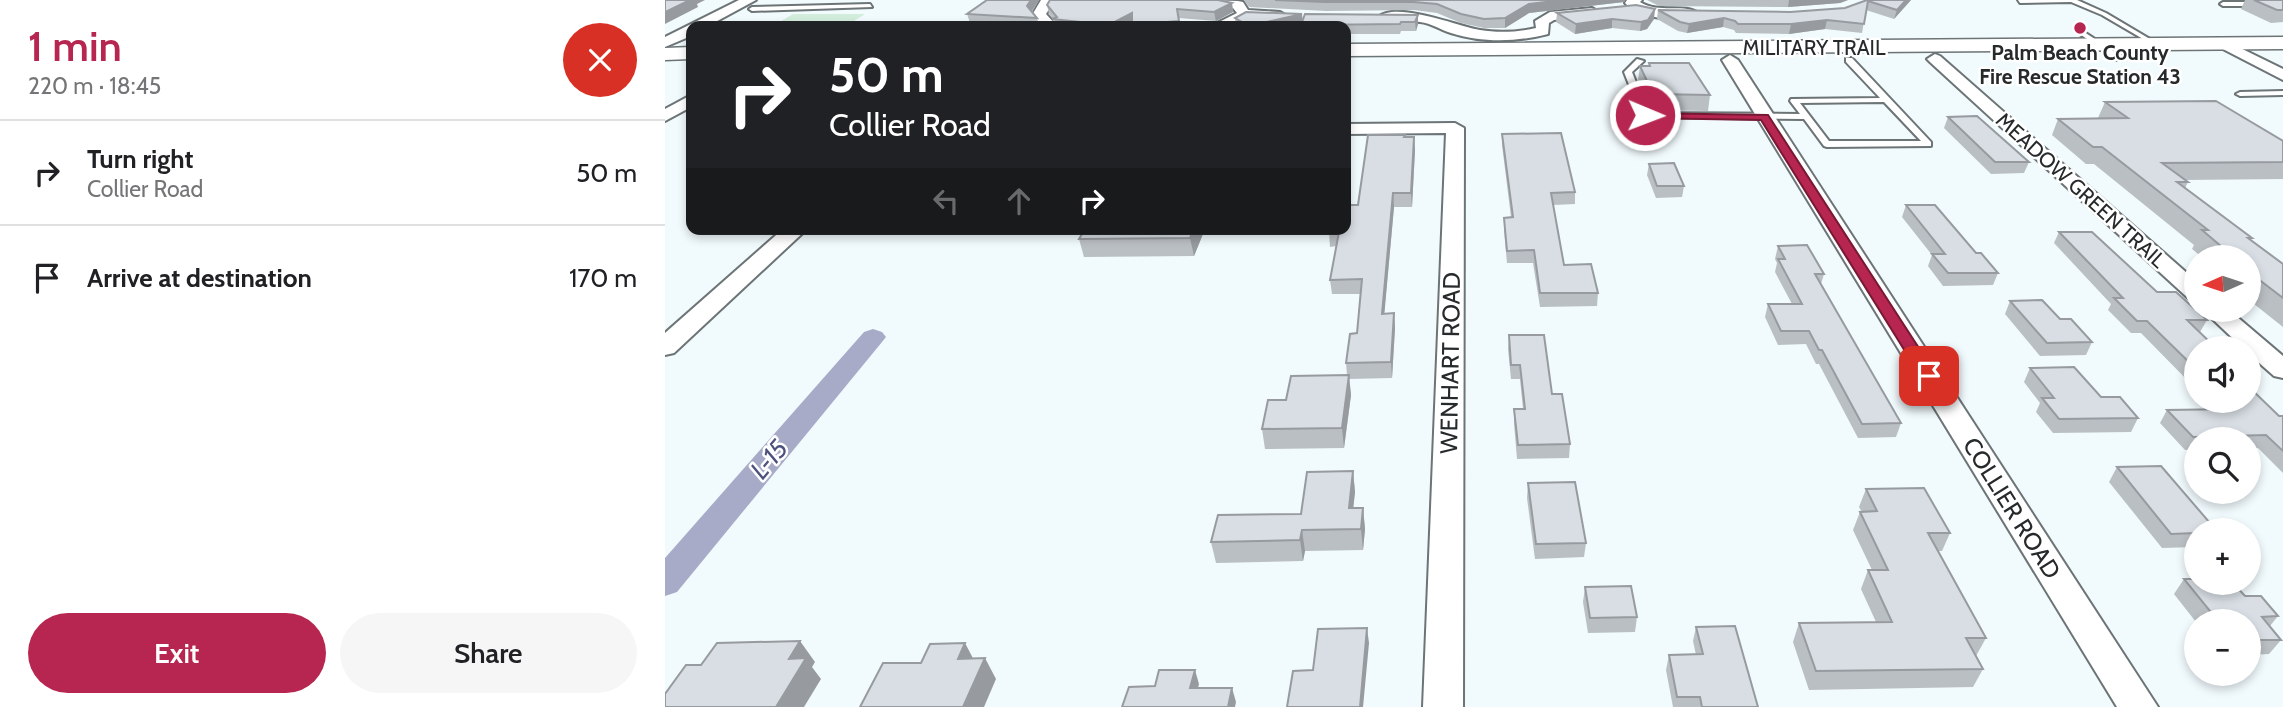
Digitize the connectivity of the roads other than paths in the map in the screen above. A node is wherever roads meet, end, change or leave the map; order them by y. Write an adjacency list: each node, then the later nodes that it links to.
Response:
1 (769, 0): 7 (street)
2 (1048, 0): 16 (street)
3 (1212, 0): 10 (street)
4 (2020, 1): 23 (lane)
5 (2223, 4): 6 (lane)
6 (2283, 4)
7 (750, 5): 8 (lane); 14 (street); 15 (street)
8 (870, 6)
9 (1626, 6): 11 (street); 13 (street)
10 (1244, 13): 12 (street); 17 (street)
11 (1702, 13)
12 (1292, 17)
13 (1371, 18)
14 (710, 21)
15 (726, 21)
16 (1045, 21)
17 (1234, 21)
18 (2079, 31): 25 (lane)
19 (686, 32): 20 (street)
20 (665, 43)
21 (686, 43): 28 (street)
22 (2283, 43): 24 (main road, MILITARY TRAIL)
23 (2157, 45): 24 (main road, MILITARY TRAIL); 25 (main road, MILITARY TRAIL)
24 (2225, 45): 31 (street)
25 (2101, 46): 26 (main road, MILITARY TRAIL); 33 (lane)
26 (1545, 49): 27 (main road, MILITARY TRAIL); 32 (main road)
27 (1351, 50)
28 (665, 52): 29 (main road)
29 (686, 53)
30 (2283, 56): 31 (main road, MILITARY TRAIL)
31 (2248, 57): 33 (main road, MILITARY TRAIL); 41 (street)
32 (1351, 58)
33 (2120, 58): 34 (main road, MILITARY TRAIL)
34 (1935, 59): 37 (main road, MILITARY TRAIL); 51 (street, MEADOW GREEN TRAIL)
35 (1351, 60): 38 (main road, MILITARY TRAIL)
36 (1730, 60): 37 (main road, MILITARY TRAIL); 38 (main road, MILITARY TRAIL); 47 (street, COLLIER ROAD)
37 (1849, 60): 44 (lane)
38 (1640, 61): 47 (lane)
39 (665, 65): 40 (main road)
40 (686, 65)
41 (2283, 75)
42 (2283, 93): 43 (lane)
43 (2240, 94)
44 (1887, 100): 48 (lane); 48 (lane)
45 (686, 103): 46 (street)
46 (665, 116)
47 (1764, 117): 48 (lane); 58 (street, COLLIER ROAD)
48 (1806, 117)
49 (1351, 129): 57 (street, WENHART ROAD)
50 (789, 235): 54 (street)
51 (2184, 282)
52 (2229, 322): 56 (street)
53 (665, 324): 54 (street)
54 (691, 324): 55 (street)
55 (665, 347)
56 (2283, 370)
57 (1443, 707)
58 (2138, 707)

